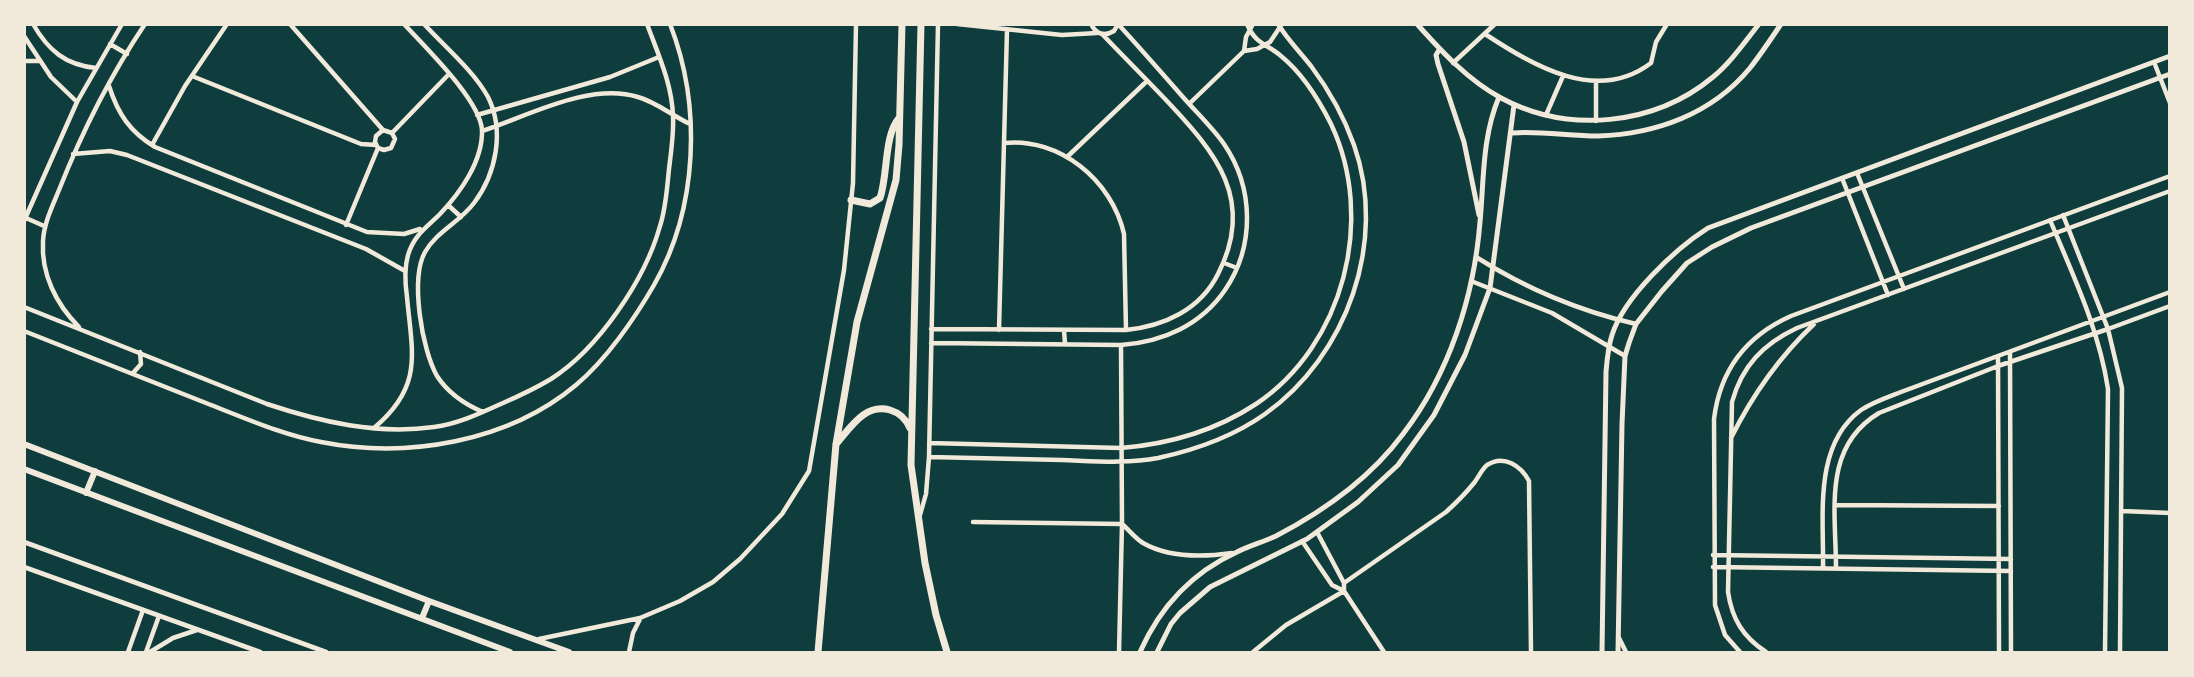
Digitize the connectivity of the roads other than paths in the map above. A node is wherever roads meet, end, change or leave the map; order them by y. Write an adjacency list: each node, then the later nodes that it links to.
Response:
1 (33, 24): 40 (street)
2 (122, 24): 29 (street)
3 (145, 24): 33 (street)
4 (290, 24): 62 (street)
5 (404, 24): 41 (street)
6 (424, 24): 54 (street)
7 (647, 24): 34 (street)
8 (670, 24): 60 (street)
9 (856, 24): 77 (street)
10 (902, 24): 58 (highway)
11 (921, 24): 133 (highway)
12 (938, 24): 110 (street)
13 (957, 24): 25 (street)
14 (1091, 24): 26 (street)
15 (1118, 24): 26 (street); 52 (street)
16 (1253, 24): 24 (street)
17 (1417, 24): 31 (street)
18 (1495, 24): 27 (street)
19 (1667, 24): 47 (street)
20 (1759, 24): 59 (street)
21 (1781, 24): 65 (street)
22 (224, 26): 43 (street)
23 (1280, 26): 30 (street); 127 (street)
24 (1248, 27): 30 (street); 32 (street)
25 (1007, 30): 26 (street); 66 (street)
26 (1100, 34): 46 (street)
27 (1485, 34): 39 (street); 44 (street)
28 (24, 36): 37 (street)
29 (110, 44): 33 (street); 40 (street)
30 (1264, 46): 32 (street); 124 (street)
31 (1439, 50): 39 (street); 84 (street)
32 (1244, 51): 52 (street)
33 (127, 54): 48 (street)
34 (659, 57): 54 (street); 57 (street)
35 (2169, 58): 38 (street)
36 (24, 61): 37 (street)
37 (39, 61): 50 (street)
38 (2154, 62): 45 (street); 71 (street)
39 (1453, 63): 49 (street)
40 (96, 68): 50 (street)
41 (449, 74): 55 (street); 64 (street)
42 (2169, 74): 45 (street)
43 (191, 76): 67 (street); 68 (street)
44 (1563, 76): 47 (street); 56 (street)
45 (2160, 78): 51 (street); 74 (street)
46 (1147, 80): 70 (street); 90 (street)
47 (1597, 81): 59 (street)
48 (109, 86): 67 (street); 69 (street)
49 (1499, 97): 53 (street); 84 (street)
50 (77, 102): 81 (street)
51 (2169, 103)
52 (1189, 104): 91 (street)
53 (1514, 105): 56 (street); 65 (street)
54 (493, 110): 55 (street); 61 (street)
55 (477, 115): 63 (street)
56 (1546, 115): 59 (street)
57 (673, 116): 60 (street); 61 (street); 131 (street)
58 (900, 117): 77 (highway); 137 (highway)
59 (1596, 121)
60 (691, 125): 130 (street)
61 (496, 127): 63 (street); 80 (street)
62 (383, 130): 64 (street); 68 (street)
63 (482, 131): 78 (street)
64 (392, 132): 68 (street)
65 (1512, 133): 92 (street)
66 (1004, 143): 70 (street); 113 (street)
67 (152, 145): 83 (street)
68 (377, 146): 83 (street)
69 (74, 154): 85 (street); 93 (street)
70 (1068, 156): 115 (street)
71 (1857, 173): 73 (street); 74 (street)
72 (2169, 176): 79 (street)
73 (1843, 178): 76 (street); 106 (street)
74 (1862, 187): 76 (street); 94 (street)
75 (2169, 191): 86 (street)
76 (1848, 192): 96 (street); 109 (street)
77 (851, 200): 174 (street)
78 (447, 205): 80 (street); 87 (street)
79 (2063, 215): 82 (street); 86 (street)
80 (461, 217): 101 (street)
81 (25, 219): 85 (street)
82 (2050, 220): 88 (street); 94 (street)
83 (346, 225): 87 (street)
84 (1480, 225): 89 (street)
85 (44, 227): 112 (street)
86 (2068, 228): 88 (street); 105 (street)
87 (421, 229): 93 (street)
88 (2055, 233): 98 (street); 107 (street)
89 (1476, 257): 92 (street); 95 (street)
90 (1224, 263): 91 (street); 115 (street)
91 (1237, 268): 120 (street)
92 (1493, 268): 97 (street); 106 (street)
93 (405, 271): 102 (street)
94 (1899, 276): 96 (street); 98 (street)
95 (1471, 281): 97 (street); 154 (street)
96 (1883, 281): 100 (street); 155 (street)
97 (1490, 288): 121 (street); 151 (street)
98 (1904, 289): 100 (street)
99 (2169, 292): 105 (street)
100 (1888, 295): 108 (street)
101 (419, 304): 102 (street); 131 (street)
102 (407, 306): 132 (street)
103 (2169, 306): 111 (street)
104 (24, 307): 112 (street)
105 (2104, 317): 107 (street); 111 (street)
106 (1618, 320): 109 (street); 121 (street)
107 (2092, 321): 117 (street); 123 (street)
108 (1816, 322): 134 (street); 134 (street)
109 (1636, 324): 125 (street)
110 (931, 329): 113 (street); 118 (street)
111 (2108, 329): 117 (street); 146 (street)
112 (82, 330): 122 (street)
113 (999, 330): 114 (street)
114 (1064, 330): 115 (street); 119 (street)
115 (1126, 330)
116 (24, 331): 130 (street)
117 (2096, 334): 128 (street); 201 (street)
118 (931, 344): 119 (street); 135 (street)
119 (1065, 344): 120 (street)
120 (1121, 345): 138 (street)
121 (1609, 345): 125 (street); 194 (street)
122 (140, 352): 130 (street); 132 (street)
123 (2010, 352): 126 (street); 128 (street)
124 (1308, 353): 127 (street); 138 (street)
125 (1625, 356): 176 (street)
126 (1998, 356): 129 (street); 157 (street)
127 (1318, 361): 140 (street)
128 (2010, 362): 129 (street); 160 (street)
129 (1998, 366): 144 (street); 145 (street)
130 (132, 373)
131 (484, 412): 132 (street)
132 (373, 428)
133 (912, 432): 137 (highway); 148 (highway)
134 (1730, 438): 156 (street)
135 (929, 443): 138 (street); 139 (street)
136 (24, 444): 142 (main road)
137 (836, 444): 186 (highway)
138 (1121, 447): 140 (street)
139 (929, 457): 140 (street); 148 (street)
140 (1121, 461): 150 (street)
141 (24, 469): 143 (main road)
142 (95, 471): 143 (main road); 170 (main road)
143 (86, 493): 173 (main road)
144 (1836, 505): 145 (street); 158 (street)
145 (1999, 506): 159 (street)
146 (2122, 511): 147 (street); 202 (street)
147 (2169, 513)
148 (918, 519): 187 (highway)
149 (973, 522): 150 (street)
150 (1122, 524): 154 (street); 188 (street)
151 (1317, 532): 152 (street); 168 (street)
152 (1302, 541): 169 (street); 190 (street)
153 (24, 542): 178 (street)
154 (1235, 553): 189 (street)
155 (1713, 555): 156 (street); 162 (street)
156 (1728, 555): 157 (street); 163 (street)
157 (1823, 556): 158 (street); 164 (street)
158 (1836, 556): 159 (street); 165 (street)
159 (1999, 559): 160 (street); 166 (street)
160 (2011, 559): 167 (street)
161 (24, 567): 171 (street)
162 (1713, 567): 163 (street); 197 (street)
163 (1728, 567): 164 (street); 198 (street)
164 (1823, 568): 165 (street)
165 (1836, 569): 166 (street)
166 (1999, 571): 167 (street); 199 (street)
167 (2011, 571): 200 (street)
168 (1344, 583): 169 (street); 193 (street)
169 (1344, 591): 191 (street); 192 (street)
170 (429, 601): 173 (main road); 177 (main road)
171 (144, 610): 172 (street); 179 (street)
172 (159, 616): 175 (street); 180 (street)
173 (422, 618): 183 (main road)
174 (640, 618): 177 (street); 185 (street)
175 (197, 629): 180 (street); 181 (street)
176 (1619, 638): 195 (street); 196 (street)
177 (534, 640): 184 (main road)
178 (311, 650): 182 (street)
179 (128, 653)
180 (148, 653)
181 (260, 653)
182 (326, 653)
183 (510, 653)
184 (569, 653)
185 (629, 653)
186 (818, 653)
187 (947, 653)
188 (1119, 653)
189 (1140, 653)
190 (1157, 653)
191 (1253, 653)
192 (1384, 653)
193 (1531, 653)
194 (1602, 653)
195 (1618, 653)
196 (1626, 653)
197 (1740, 653)
198 (1766, 653)
199 (1999, 653)
200 (2011, 653)
201 (2105, 653)
202 (2120, 653)

